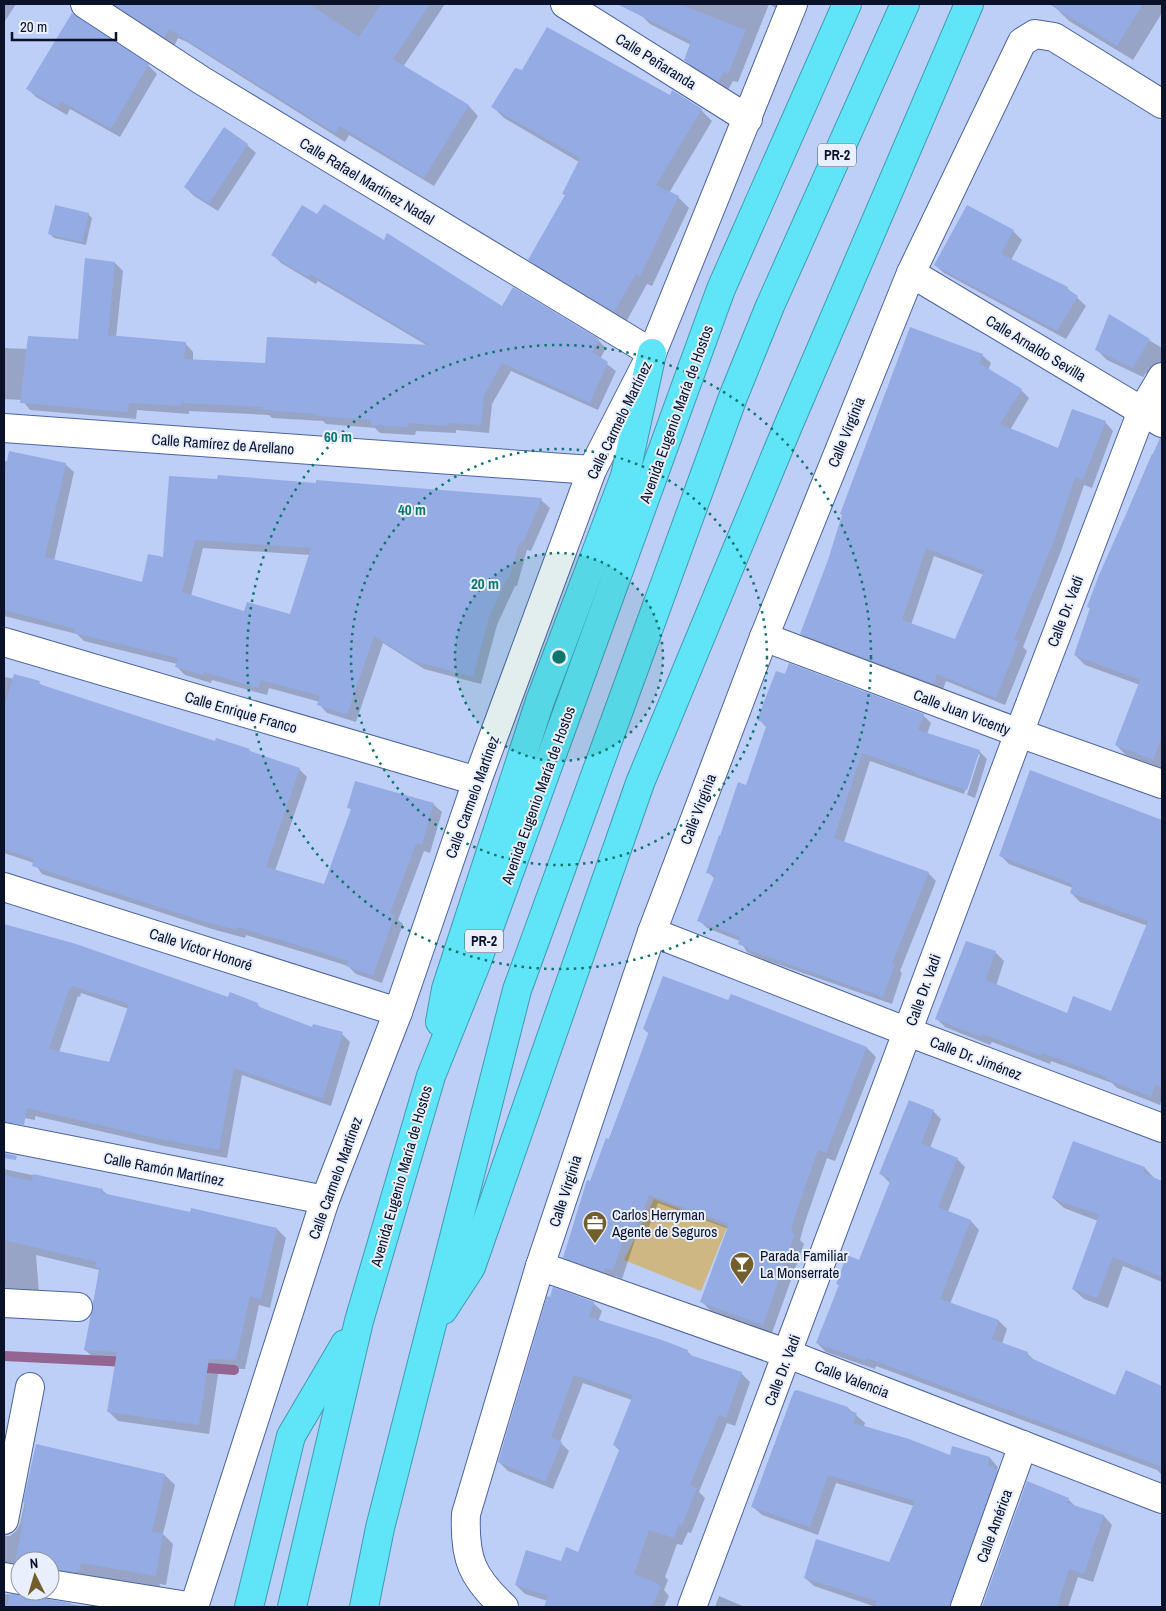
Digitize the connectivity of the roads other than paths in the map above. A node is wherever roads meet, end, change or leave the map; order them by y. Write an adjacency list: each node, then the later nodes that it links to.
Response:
1 (85, 4): 10 (street, Calle Rafael Martínez Nadal)
2 (565, 4): 8 (street, Calle Peñaranda)
3 (793, 4): 8 (street, Calle Carmelo Martínez)
4 (847, 4): 24 (highway, Avenida Eugenio María de Hostos / PR-2)
5 (905, 4): 32 (highway, PR-2)
6 (969, 4): 32 (highway)
7 (1162, 104): 9 (street, Calle Virginia)
8 (748, 118): 10 (street, Calle Carmelo Martínez)
9 (911, 273): 12 (street, Calle Arnaldo Sevilla); 15 (street, Calle Virginia)
10 (652, 353): 14 (street, Calle Carmelo Martínez); 24 (highway)
11 (1162, 377): 12 (street, Calle Dr. Vadi)
12 (1152, 417): 17 (street, Calle Dr. Vadi)
13 (4, 428): 14 (street, Calle Ramírez de Arellano)
14 (592, 470): 18 (street, Calle Carmelo Martínez)
15 (764, 637): 17 (street, Calle Juan Vicenty); 21 (street, Calle Virginia)
16 (4, 642): 18 (street, Calle Enrique Franco)
17 (1019, 733): 19 (street, Calle Juan Vicenty); 23 (street, Calle Dr. Vadi)
18 (477, 781): 22 (street, Calle Carmelo Martínez)
19 (1162, 784)
20 (4, 887): 22 (street, Calle Víctor Honoré)
21 (652, 932): 23 (street, Calle Dr. Jiménez); 28 (street, Calle Virginia)
22 (398, 1012): 27 (street, Calle Carmelo Martínez)
23 (908, 1032): 25 (street, Calle Dr. Jiménez); 33 (street, Calle Dr. Vadi)
24 (431, 1076): 31 (highway, Avenida Eugenio María de Hostos / PR-2)
25 (1162, 1128)
26 (4, 1138): 27 (street, Calle Ramón Martínez)
27 (325, 1200): 39 (street, Calle Carmelo Martínez)
28 (540, 1266): 33 (street, Calle Valencia); 43 (street, Calle Virginia)
29 (4, 1303): 30 (street)
30 (78, 1307)
31 (359, 1321): 40 (highway); 41 (highway, Avenida Eugenio María de Hostos / PR-2)
32 (431, 1328): 42 (highway, PR-2)
33 (788, 1354): 35 (street, Calle Valencia); 44 (street, Calle Dr. Vadi)
34 (30, 1387): 37 (street)
35 (1023, 1444): 36 (street, Calle Valencia); 45 (street, Calle América)
36 (1162, 1499)
37 (4, 1520)
38 (60, 1586): 39 (street)
39 (194, 1607)
40 (249, 1607)
41 (292, 1607)
42 (364, 1607)
43 (504, 1607)
44 (692, 1607)
45 (965, 1607)

